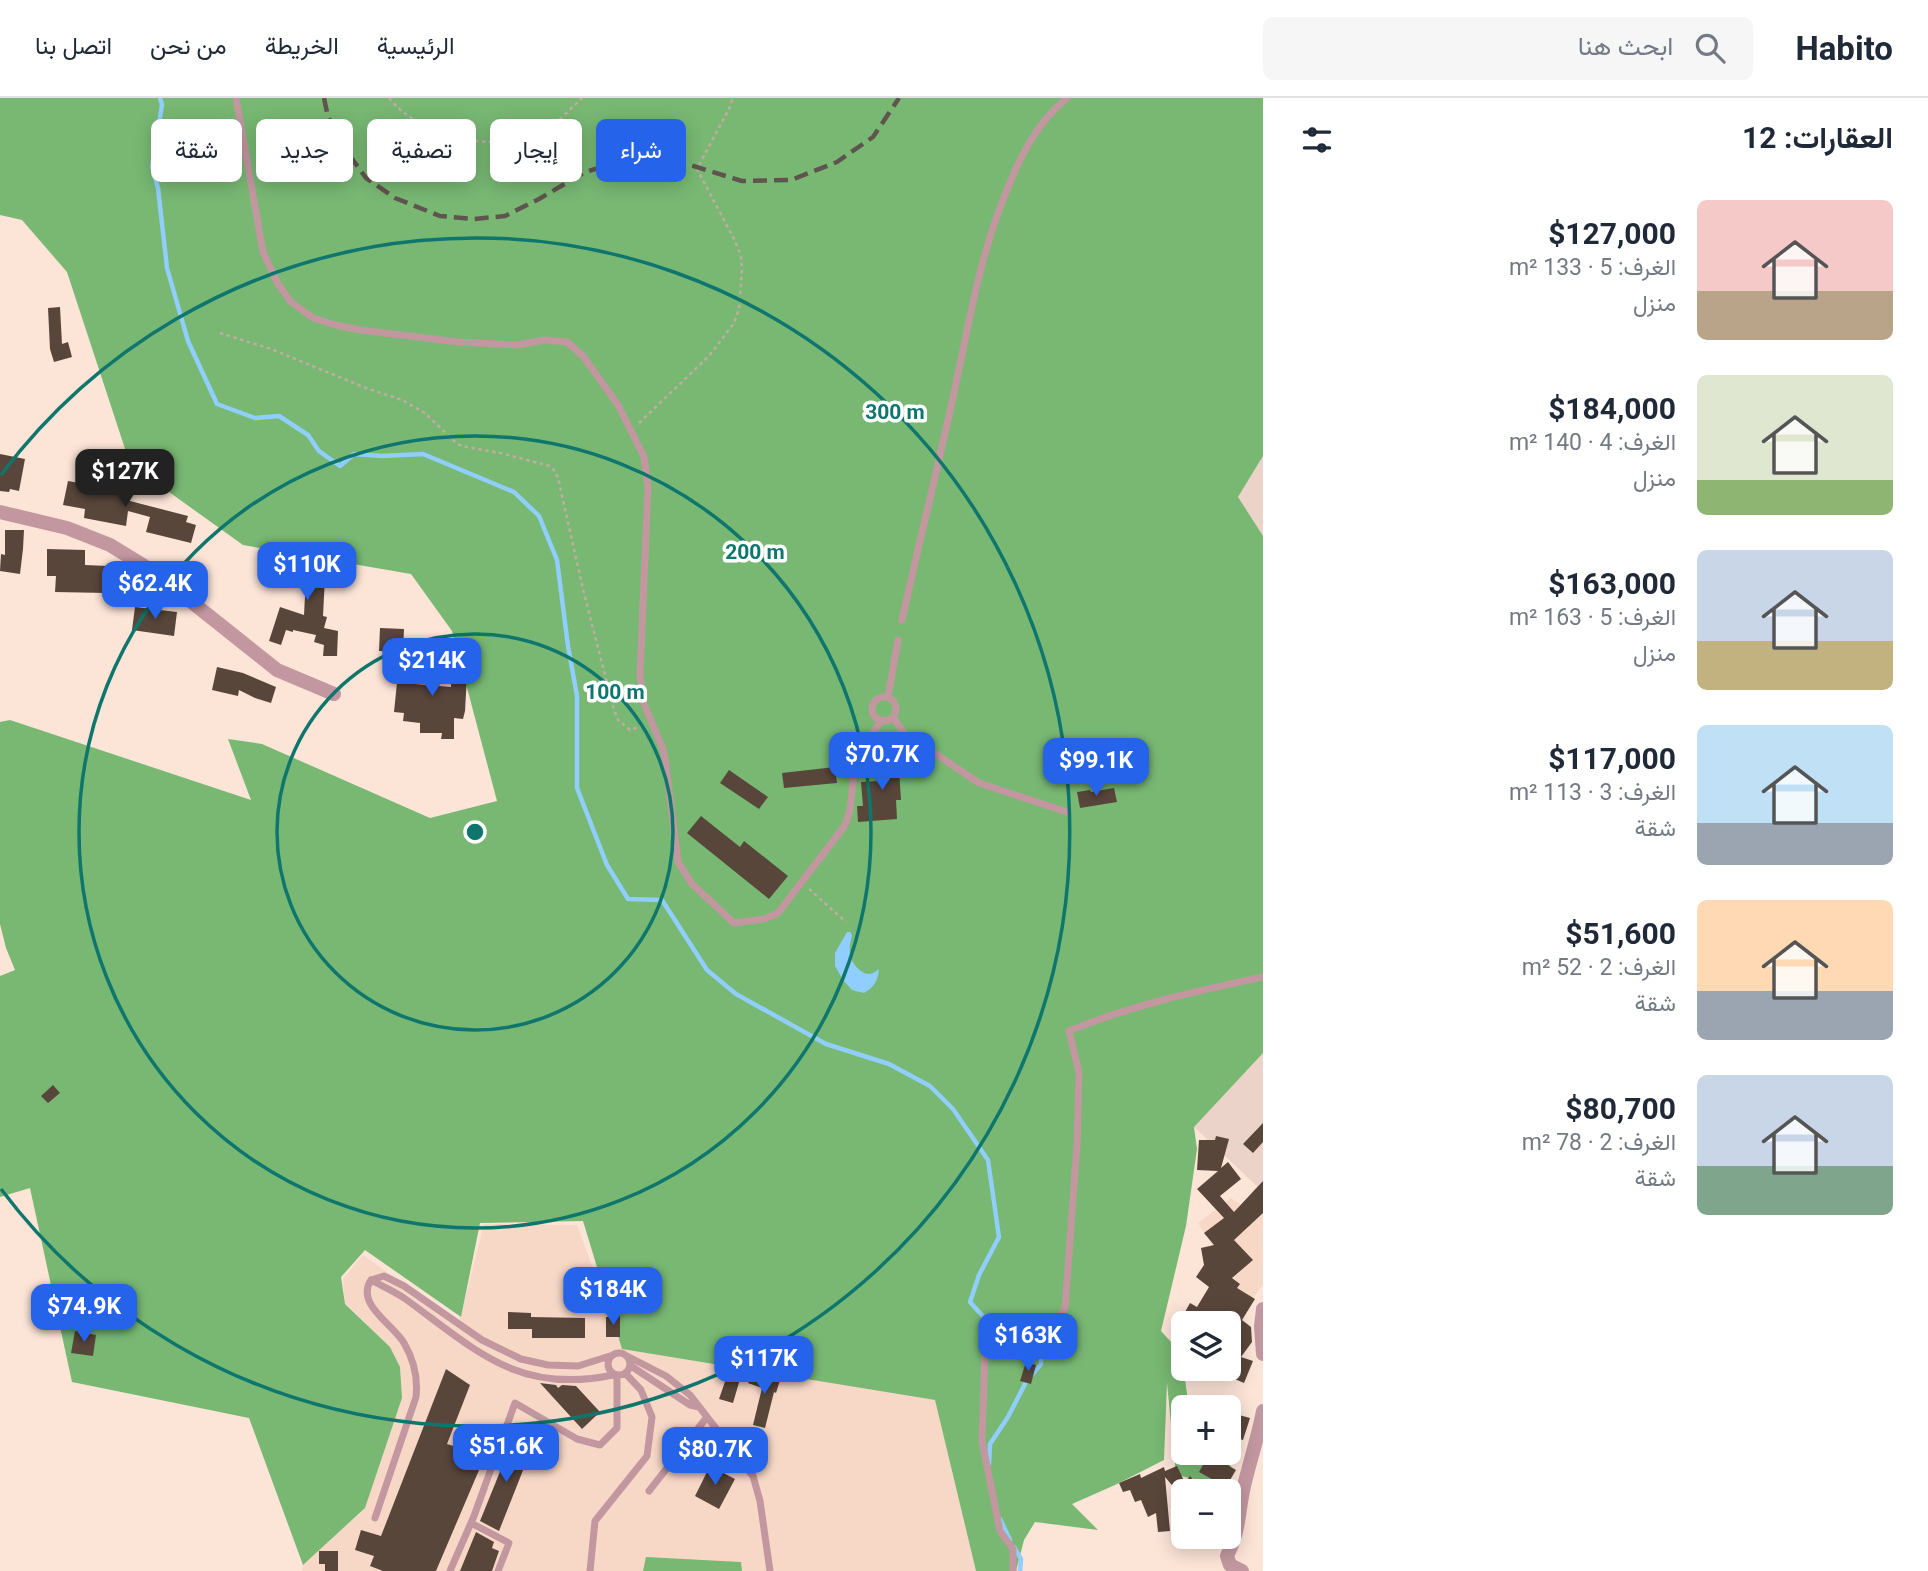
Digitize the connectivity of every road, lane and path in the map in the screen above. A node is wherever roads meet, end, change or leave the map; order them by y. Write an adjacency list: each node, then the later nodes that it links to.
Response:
1 (236, 98): 7 (lane)
2 (389, 98): 3 (path)
3 (582, 98)
4 (732, 98): 7 (path)
5 (1067, 98): 9 (lane)
6 (220, 332): 15 (path)
7 (632, 430): 15 (lane)
8 (0, 512): 11 (street)
9 (902, 620)
10 (898, 640): 12 (lane)
11 (334, 694)
12 (888, 697): 13 (lane); 14 (lane)
13 (893, 717): 14 (lane); 16 (lane)
14 (882, 720): 17 (lane)
15 (651, 723): 17 (lane)
16 (1067, 811)
17 (801, 882): 18 (path)
18 (846, 922)
19 (1263, 977): 37 (lane)
20 (371, 1280): 23 (lane); 26 (lane); 31 (lane)
21 (1263, 1310): 22 (street)
22 (1263, 1354)
23 (613, 1355): 24 (lane); 26 (lane)
24 (627, 1356): 25 (lane); 27 (lane)
25 (631, 1366): 26 (lane); 27 (lane)
26 (618, 1375): 32 (lane); 35 (lane)
27 (699, 1407): 29 (lane)
28 (1263, 1411): 38 (street)
29 (707, 1417): 30 (lane); 36 (lane)
30 (649, 1491)
31 (375, 1518)
32 (471, 1523): 33 (lane); 34 (lane)
33 (450, 1571)
34 (498, 1571)
35 (590, 1571)
36 (770, 1571)
37 (1013, 1571)
38 (1242, 1571)

